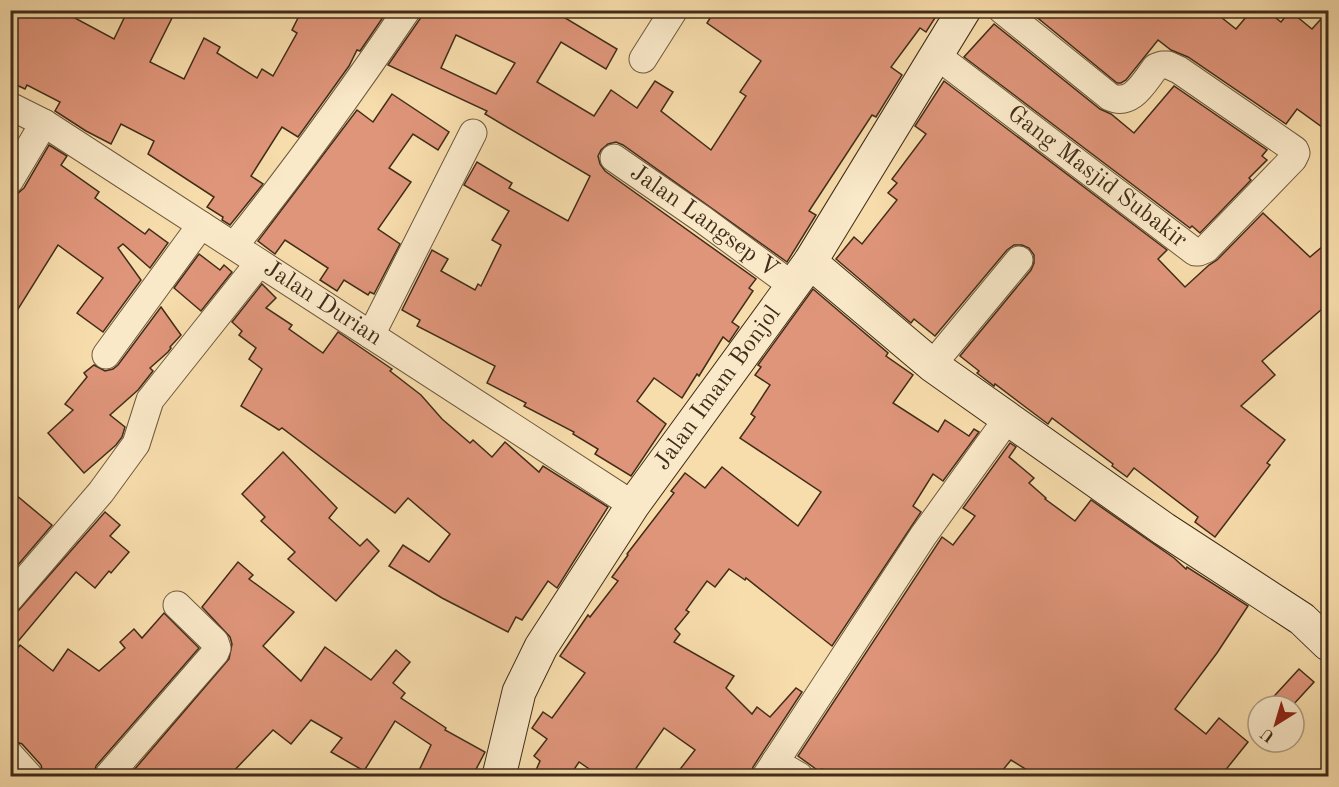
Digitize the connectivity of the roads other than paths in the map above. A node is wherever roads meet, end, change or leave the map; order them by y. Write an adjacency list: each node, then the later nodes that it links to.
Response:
1 (407, 10): 13 (street)
2 (674, 10): 6 (street)
3 (964, 10): 5 (street, Jalan Imam Bonjol)
4 (1002, 10): 5 (street, Gang Masjid Subakir)
5 (936, 55): 16 (street, Jalan Imam Bonjol)
6 (643, 58)
7 (10, 106): 8 (street, Jalan Durian)
8 (44, 123): 11 (street); 12 (street, Jalan Durian)
9 (473, 133): 17 (street)
10 (614, 158): 16 (street, Jalan Langsep V)
11 (10, 180)
12 (201, 225): 13 (street, Jalan Durian); 18 (street)
13 (234, 246): 15 (street, Jalan Durian)
14 (1019, 260): 19 (street)
15 (260, 262): 17 (street, Jalan Durian); 22 (street)
16 (802, 274): 19 (street); 21 (street, Jalan Imam Bonjol)
17 (371, 335): 21 (street, Jalan Durian)
18 (106, 355)
19 (932, 365): 20 (street)
20 (1008, 418): 24 (street); 26 (street)
21 (633, 505): 29 (street, Jalan Imam Bonjol)
22 (10, 598)
23 (177, 604): 28 (street)
24 (1329, 644)
25 (10, 755): 27 (street)
26 (771, 769): 30 (street)
27 (29, 777)
28 (108, 777)
29 (499, 777)
30 (799, 777)

